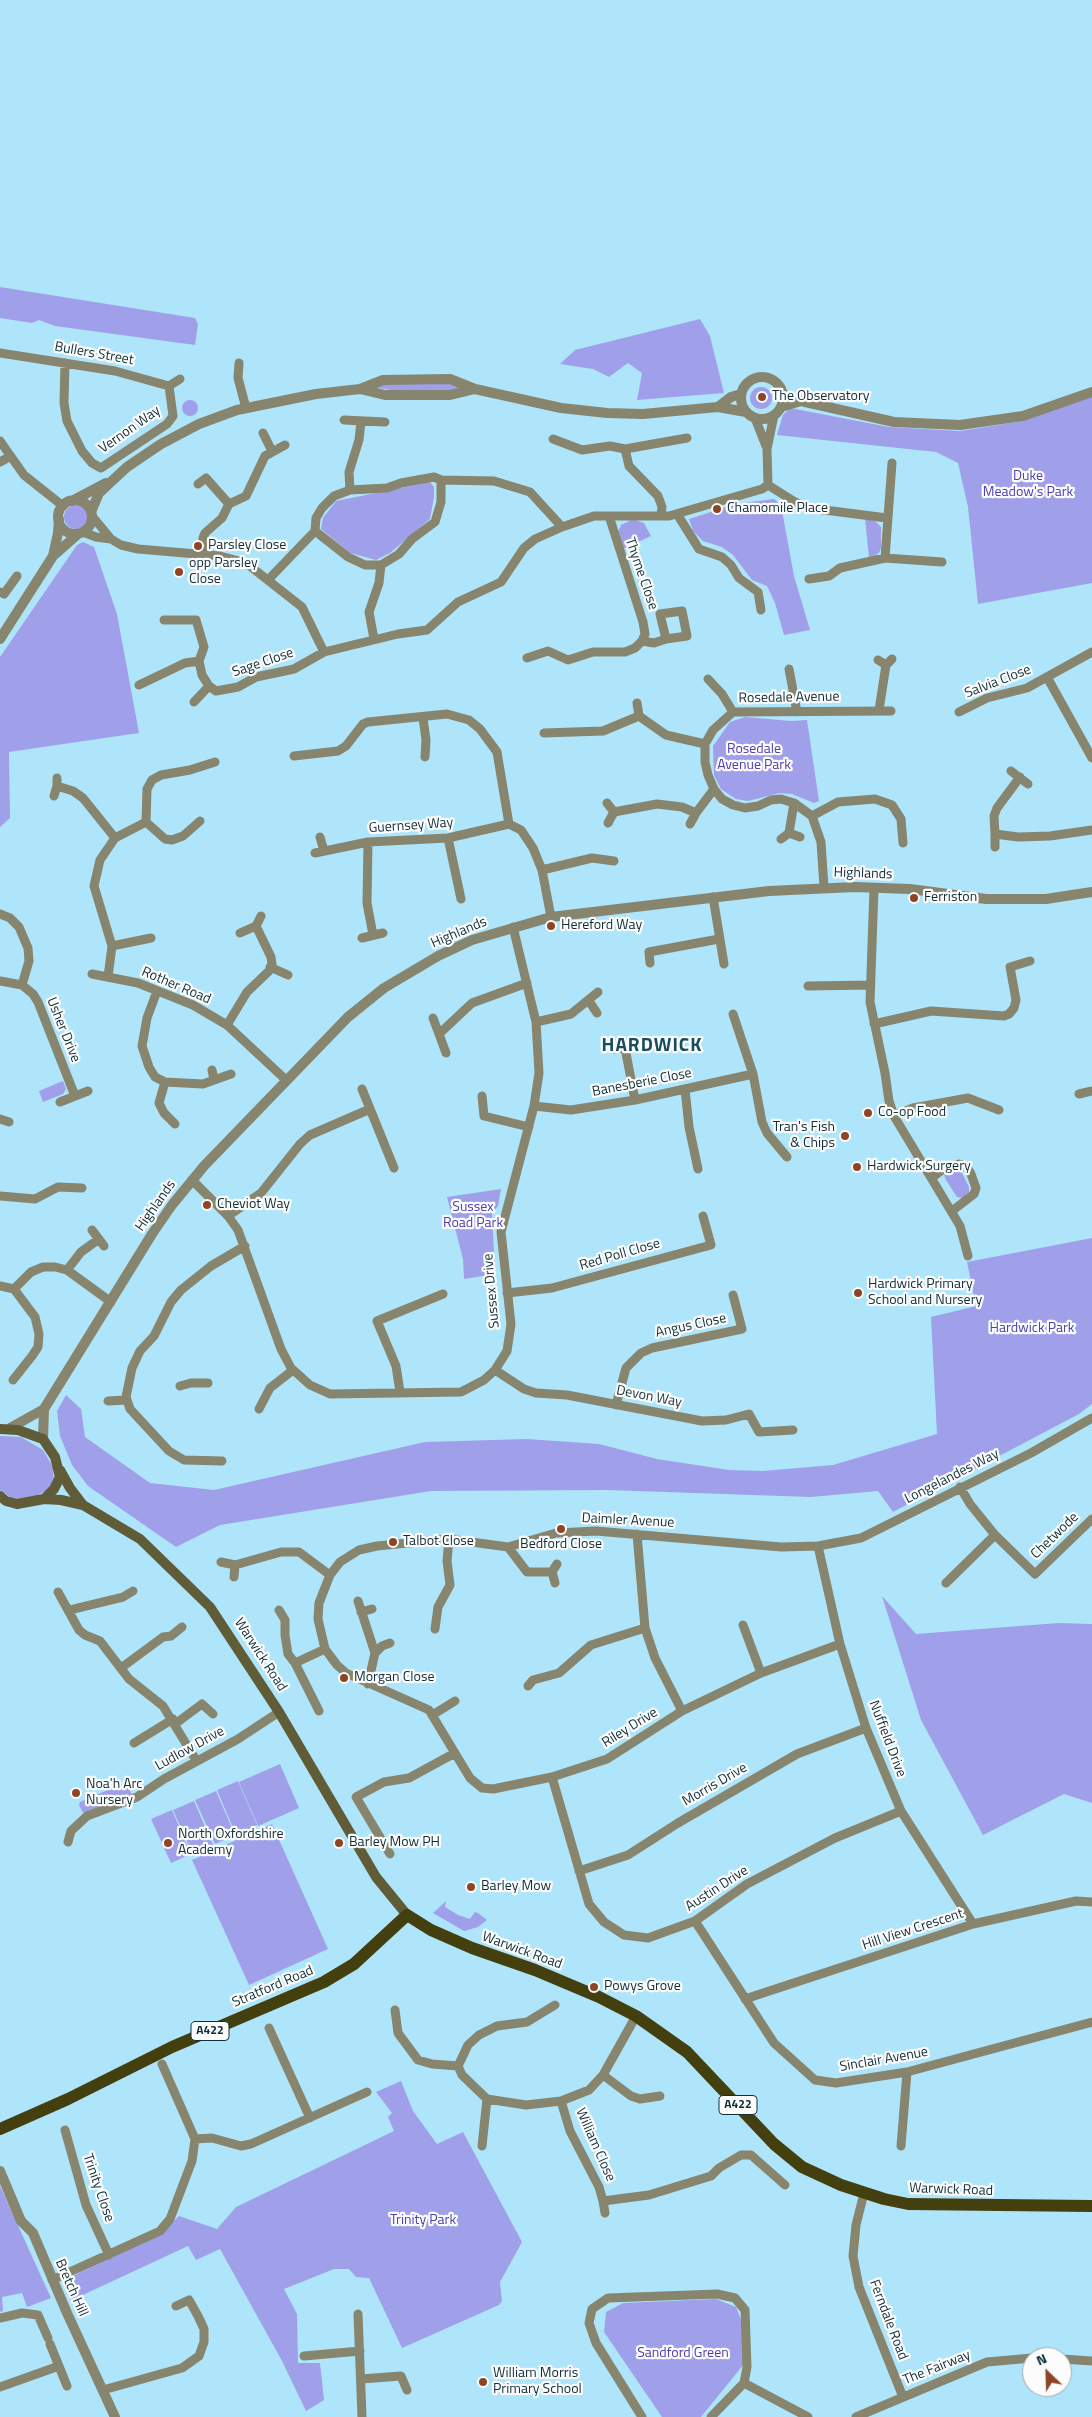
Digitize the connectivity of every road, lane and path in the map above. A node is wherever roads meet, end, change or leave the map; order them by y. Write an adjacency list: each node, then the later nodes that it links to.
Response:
1 (0, 353): 2 (street, Bullers Street)
2 (65, 363): 5 (street, Bullers Street); 5 (street, Vernon Way)
3 (239, 364): 13 (street)
4 (180, 379): 5 (street)
5 (169, 386)
6 (360, 389): 7 (street); 7 (street); 13 (street)
7 (475, 389): 12 (street)
8 (781, 389): 10 (street); 11 (street); 14 (street)
9 (1092, 392): 11 (street)
10 (741, 394): 12 (street); 15 (street)
11 (801, 401): 14 (street)
12 (718, 407): 15 (street)
13 (246, 408): 31 (street)
14 (777, 411): 15 (street); 25 (street)
15 (751, 415): 25 (street)
16 (344, 420): 17 (street)
17 (361, 421): 18 (street); 34 (street)
18 (385, 422)
19 (263, 433): 26 (street)
20 (687, 438): 24 (street)
21 (553, 439): 24 (street)
22 (0, 441): 27 (street)
23 (285, 445): 26 (street)
24 (625, 448): 40 (street)
25 (767, 449): 33 (street)
26 (272, 451): 36 (street)
27 (9, 457): 28 (street); 35 (street)
28 (0, 462)
29 (892, 463): 41 (street)
30 (441, 480): 34 (street); 43 (street); 51 (street)
31 (108, 482): 35 (street); 37 (street)
32 (198, 484): 36 (street)
33 (768, 485): 38 (street, Sage Close); 41 (street)
34 (350, 490): 44 (street)
35 (67, 503): 37 (street); 42 (street)
36 (228, 504): 47 (street)
37 (92, 514): 45 (street); 46 (street)
38 (677, 514): 40 (street, Sage Close); 56 (street)
39 (608, 516): 40 (street, Sage Close); 43 (street, Sage Close); 61 (street, Thyme Close)
40 (661, 516)
41 (887, 518): 49 (street)
42 (59, 520): 45 (street); 48 (street)
43 (562, 527): 59 (street, Sage Close)
44 (315, 531): 51 (street); 54 (street)
45 (80, 533): 46 (street); 48 (street)
46 (111, 539): 47 (street)
47 (203, 554): 54 (street)
48 (53, 556): 58 (street)
49 (884, 558): 50 (street); 53 (street)
50 (942, 562)
51 (381, 565): 59 (street)
52 (17, 576): 55 (street)
53 (808, 579)
54 (268, 580): 62 (street)
55 (1, 595)
56 (761, 610)
57 (164, 620): 65 (street)
58 (0, 639)
59 (374, 639): 62 (street, Sage Close)
60 (666, 640): 61 (street)
61 (642, 641): 64 (street)
62 (324, 652): 71 (street, Sage Close)
63 (1092, 652): 68 (street, Salvia Close)
64 (527, 658)
65 (199, 661): 70 (street); 71 (street)
66 (885, 661): 74 (street)
67 (789, 669): 77 (street)
68 (1047, 678): 78 (street, Salvia Close); 85 (street)
69 (708, 679): 76 (street)
70 (139, 685)
71 (208, 686): 72 (street)
72 (194, 702)
73 (637, 703): 79 (street)
74 (879, 710): 75 (street, Rosedale Avenue); 77 (street, Rosedale Avenue)
75 (891, 710)
76 (733, 712): 77 (street, Rosedale Avenue); 82 (street, Rosedale Avenue)
77 (797, 712)
78 (959, 712)
79 (639, 716): 81 (street); 82 (street)
80 (423, 718): 83 (street); 84 (street); 100 (street)
81 (544, 733)
82 (705, 744): 90 (street)
83 (294, 756)
84 (425, 757)
85 (1092, 758)
86 (215, 762): 98 (street)
87 (1011, 771): 88 (street)
88 (1020, 777): 89 (street); 104 (street)
89 (1028, 784)
90 (714, 789): 92 (street); 95 (street)
91 (54, 796): 107 (street)
92 (794, 803): 96 (street); 103 (street)
93 (607, 804): 94 (street)
94 (614, 812): 95 (street); 99 (street)
95 (696, 813): 101 (street)
96 (812, 816): 111 (street); 115 (street)
97 (200, 820): 98 (street)
98 (146, 822): 107 (street)
99 (608, 823)
100 (509, 824): 108 (street, Guernsey Way); 114 (street)
101 (690, 824)
102 (1092, 830): 104 (street)
103 (789, 833): 106 (street); 109 (street)
104 (995, 834): 112 (street)
105 (320, 837): 110 (street, Guernsey Way)
106 (800, 837)
107 (115, 838): 131 (street)
108 (448, 838): 110 (street, Guernsey Way); 119 (street)
109 (781, 839)
110 (368, 842): 127 (street)
111 (903, 843)
112 (995, 847)
113 (614, 861): 114 (street)
114 (542, 870): 122 (street)
115 (824, 887): 116 (street, Highlands); 118 (street, Highlands)
116 (874, 889): 117 (street, Highlands); 142 (street)
117 (1092, 892)
118 (713, 897): 122 (street, Highlands); 130 (street)
119 (461, 899)
120 (0, 914): 141 (street)
121 (261, 916): 123 (street)
122 (551, 917): 124 (street, Highlands)
123 (256, 926): 125 (street); 135 (street)
124 (513, 927): 140 (street, Sussex Drive); 160 (street, Highlands)
125 (240, 933)
126 (383, 933): 127 (street)
127 (372, 936): 129 (street)
128 (151, 938): 131 (street)
129 (362, 938)
130 (719, 939): 133 (street); 134 (street)
131 (112, 946): 138 (street)
132 (1030, 962): 151 (street)
133 (650, 963)
134 (724, 964)
135 (270, 968): 137 (street); 152 (street)
136 (92, 974): 138 (street, Rother Road)
137 (288, 975)
138 (108, 977): 144 (street, Rother Road)
139 (0, 981): 141 (street)
140 (527, 983): 150 (street, Sussex Drive); 153 (street)
141 (22, 985): 167 (street, Usher Drive)
142 (870, 985): 143 (street); 151 (street)
143 (808, 986)
144 (158, 991): 152 (street, Rother Road); 161 (street)
145 (598, 992): 146 (street)
146 (589, 1001): 147 (street); 150 (street)
147 (597, 1013)
148 (733, 1014): 158 (street)
149 (433, 1018): 153 (street)
150 (536, 1022): 171 (street, Sussex Drive)
151 (874, 1024): 174 (street)
152 (227, 1025): 160 (street, Rother Road)
153 (439, 1034): 155 (street)
154 (614, 1049): 169 (street)
155 (446, 1053)
156 (212, 1070): 159 (street)
157 (231, 1074): 159 (street)
158 (753, 1074): 163 (street, Banesberie Close); 177 (street)
159 (214, 1080): 161 (street)
160 (286, 1080): 181 (street, Highlands)
161 (164, 1082): 175 (street)
162 (362, 1089): 172 (street)
163 (685, 1089): 169 (street, Banesberie Close); 179 (street)
164 (88, 1091): 167 (street)
165 (1092, 1091): 166 (street)
166 (1079, 1094)
167 (75, 1096): 170 (street)
168 (482, 1096): 176 (street)
169 (635, 1100): 171 (street, Banesberie Close)
170 (60, 1102)
171 (534, 1106): 176 (street, Sussex Drive)
172 (370, 1109): 178 (street); 185 (street)
173 (999, 1110): 174 (street)
174 (894, 1116): 180 (street)
175 (175, 1124)
176 (529, 1127): 193 (street, Sussex Drive)
177 (787, 1157)
178 (394, 1168)
179 (698, 1169)
180 (933, 1177): 184 (street); 184 (street)
181 (192, 1180): 185 (street, Sussex Drive); 196 (street, Highlands)
182 (82, 1188): 183 (street)
183 (0, 1196)
184 (952, 1211): 189 (street)
185 (228, 1216): 188 (street, Sussex Drive)
186 (703, 1216): 193 (street, Red Poll Close)
187 (92, 1230): 190 (street)
188 (245, 1246): 197 (street, Sussex Drive); 203 (street)
189 (968, 1256)
190 (68, 1270): 192 (street); 196 (street)
191 (0, 1286): 192 (street)
192 (14, 1289): 199 (street)
193 (507, 1293): 198 (street, Sussex Drive)
194 (443, 1294): 202 (street)
195 (733, 1295): 205 (street, Angus Close)
196 (111, 1302): 206 (street, Highlands)
197 (293, 1370): 202 (street, Sussex Drive); 207 (street)
198 (495, 1370): 202 (street, Sussex Drive); 205 (street, Devon Way)
199 (13, 1380)
200 (208, 1382): 201 (street)
201 (180, 1386)
202 (400, 1392)
203 (126, 1400): 204 (street); 212 (street)
204 (108, 1402)
205 (616, 1405): 210 (street, Devon Way)
206 (44, 1409): 209 (street, Highlands); 211 (street)
207 (258, 1409)
208 (1092, 1418): 214 (street, Longelandes Way)
209 (5, 1428): 211 (main road)
210 (793, 1430)
211 (43, 1439): 213 (main road, Warwick Road)
212 (222, 1461)
213 (59, 1468): 216 (main road); 217 (main road, Warwick Road)
214 (960, 1487): 220 (street, Chetwode); 222 (street, Longelandes Way)
215 (0, 1496): 216 (main road, Warwick Road)
216 (44, 1499): 217 (main road, Warwick Road)
217 (83, 1505): 253 (main road, Warwick Road)
218 (1092, 1519): 220 (street, Chetwode)
219 (637, 1534): 222 (street, Daimler Avenue); 223 (street, Daimler Avenue); 239 (street)
220 (994, 1535): 229 (street)
221 (449, 1539): 223 (street, Daimler Avenue); 226 (street, Daimler Avenue); 240 (street)
222 (818, 1546): 242 (street, Nuffield Drive)
223 (508, 1547): 228 (street)
224 (221, 1562): 225 (street)
225 (235, 1565): 226 (street); 227 (street)
226 (330, 1575): 243 (street)
227 (234, 1577)
228 (555, 1583)
229 (946, 1583)
230 (132, 1591): 234 (street)
231 (58, 1592): 234 (street)
232 (358, 1601): 236 (street)
233 (372, 1609): 236 (street)
234 (69, 1610): 246 (street)
235 (279, 1610): 245 (street)
236 (361, 1612): 244 (street)
237 (743, 1624): 247 (street)
238 (182, 1628): 246 (street)
239 (645, 1628): 249 (street); 252 (street)
240 (435, 1629)
241 (390, 1643): 244 (street)
242 (840, 1644): 247 (street, Riley Drive); 257 (street, Nuffield Drive)
243 (325, 1649): 245 (street); 248 (street)
244 (375, 1653): 248 (street)
245 (295, 1662): 251 (street)
246 (121, 1668): 256 (street)
247 (761, 1673): 252 (street, Riley Drive)
248 (368, 1684): 255 (street)
249 (528, 1686)
250 (454, 1701): 255 (street)
251 (318, 1711)
252 (682, 1711): 261 (street, Riley Drive)
253 (279, 1712): 260 (street, Ludlow Drive); 267 (main road, Warwick Road)
254 (213, 1714): 256 (street)
255 (434, 1714): 259 (street, Riley Drive)
256 (174, 1721): 258 (street); 260 (street)
257 (866, 1728): 262 (street, Nuffield Drive); 265 (street, Morris Drive)
258 (134, 1743)
259 (455, 1752): 261 (street, Riley Drive); 264 (street)
260 (196, 1760): 263 (street, Ludlow Drive)
261 (552, 1776): 265 (street, Austin Drive)
262 (901, 1811): 268 (street, Austin Drive); 269 (street, Nuffield Drive)
263 (68, 1842)
264 (390, 1854)
265 (579, 1871): 268 (street, Austin Drive)
266 (1092, 1902): 269 (street, Hill View Crescent)
267 (407, 1915): 273 (main road, Warwick Road / A422); 285 (main road, Stratford Road / A422)
268 (695, 1921): 270 (street, Sinclair Avenue)
269 (973, 1924): 270 (street, Hill View Crescent)
270 (745, 2000): 278 (street, Sinclair Avenue)
271 (555, 2004): 277 (street)
272 (395, 2010): 277 (street)
273 (636, 2016): 279 (street); 292 (main road, Warwick Road / A422)
274 (1092, 2022): 278 (street, Sinclair Avenue)
275 (269, 2028): 284 (street)
276 (162, 2064): 287 (street)
277 (458, 2066): 282 (street)
278 (907, 2072): 289 (street)
279 (603, 2074): 281 (street); 283 (street)
280 (367, 2092): 284 (street)
281 (660, 2096)
282 (487, 2099): 283 (street); 288 (street)
283 (561, 2101): 293 (street, William Close)
284 (310, 2118): 287 (street)
285 (0, 2129)
286 (65, 2130): 296 (street, Trinity Close)
287 (194, 2139): 296 (street)
288 (482, 2146)
289 (901, 2146)
290 (0, 2171): 297 (street, Bretch Hill)
291 (785, 2186): 293 (street, William Close)
292 (864, 2193): 294 (main road, Warwick Road / A422); 315 (street, Ferndale Road)
293 (604, 2201): 295 (street, William Close)
294 (1092, 2206)
295 (606, 2213)
296 (109, 2255): 297 (street)
297 (52, 2280): 313 (street, Bretch Hill)
298 (199, 2296): 299 (street)
299 (189, 2300): 300 (street); 313 (street)
300 (176, 2306)
301 (358, 2314): 303 (street)
302 (0, 2318): 308 (street)
303 (360, 2351): 304 (street); 309 (street)
304 (304, 2356)
305 (1022, 2359): 315 (street, The Fairway)
306 (1072, 2360): 307 (street)
307 (1092, 2361)
308 (59, 2366): 311 (street); 312 (street)
309 (361, 2379): 314 (street); 317 (street)
310 (744, 2383): 318 (street); 319 (street); 320 (street)
311 (67, 2386)
312 (0, 2387)
313 (103, 2390): 316 (street, Bretch Hill)
314 (407, 2390)
315 (903, 2397): 321 (street, The Fairway)
316 (115, 2417)
317 (362, 2417)
318 (642, 2417)
319 (712, 2417)
320 (808, 2417)
321 (856, 2417)

